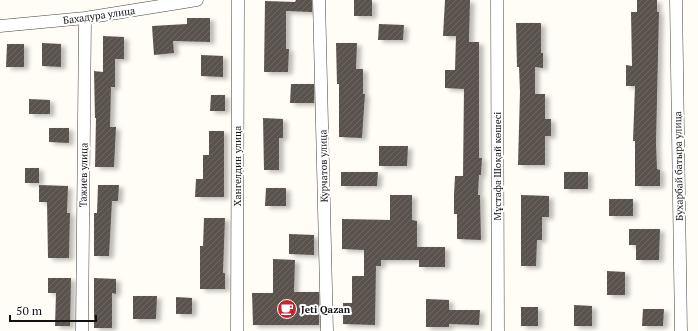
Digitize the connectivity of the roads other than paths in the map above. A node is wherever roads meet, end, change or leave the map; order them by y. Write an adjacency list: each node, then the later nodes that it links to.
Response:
1 (197, 0): 6 (street, Бахадура улица)
2 (238, 0): 9 (street, Хангелдин улица)
3 (319, 0): 10 (street, Курчатов улица)
4 (497, 0): 11 (street, Мұстафа Шоқай көшесі)
5 (676, 0): 12 (street, Бухарбай батыра улица)
6 (85, 18): 7 (street, Бахадура улица); 8 (street, Тажиев улица)
7 (0, 26)
8 (82, 331)
9 (237, 331)
10 (327, 331)
11 (498, 331)
12 (681, 331)

